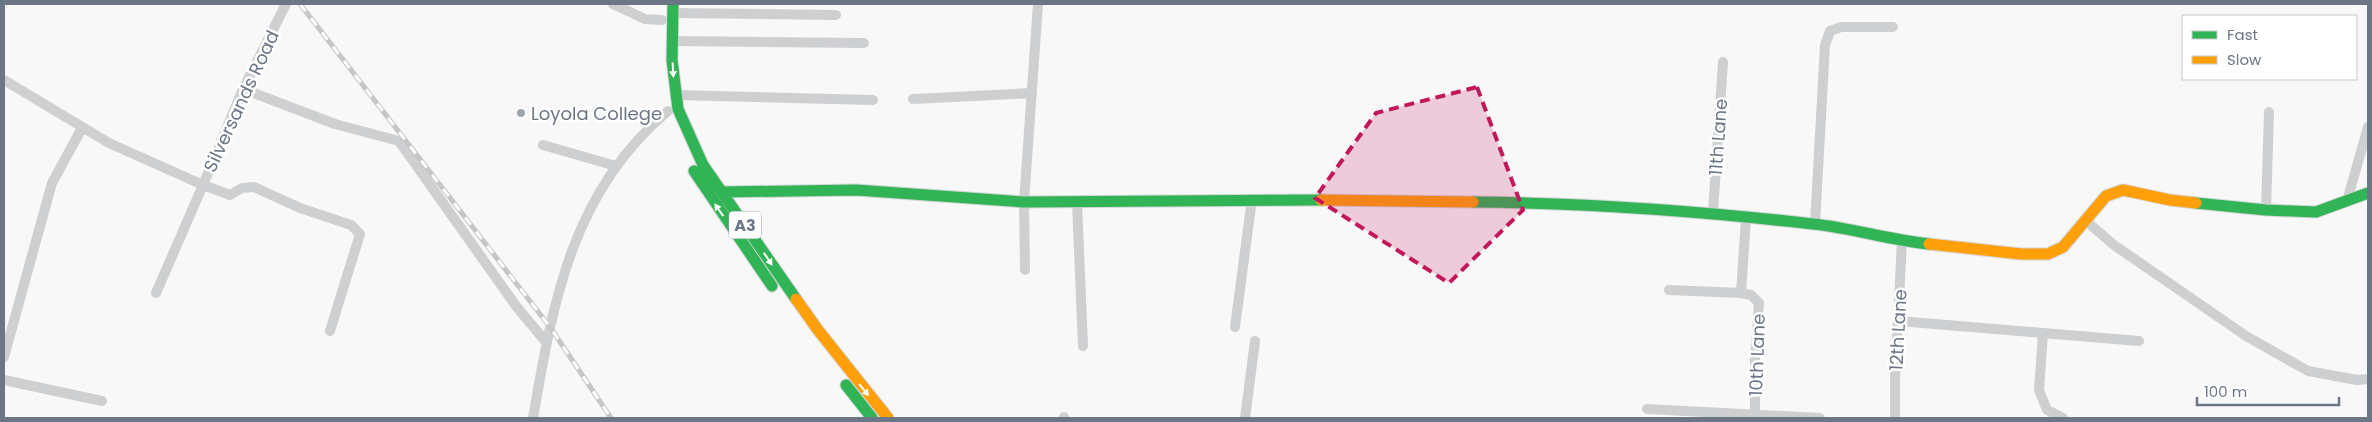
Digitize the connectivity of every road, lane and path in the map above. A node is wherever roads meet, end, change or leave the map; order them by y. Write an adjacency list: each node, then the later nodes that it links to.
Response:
1 (286, 4): 13 (street, Silversands Road)
2 (613, 4): 7 (street)
3 (664, 4): 7 (main road, A3)
4 (1038, 4): 14 (street)
5 (673, 9): 6 (street); 9 (main road, A3)
6 (836, 15)
7 (662, 20): 15 (main road, A3)
8 (1893, 27): 36 (street)
9 (672, 41): 10 (street); 15 (main road, A3, one-way to 15)
10 (864, 43)
11 (1723, 62): 33 (street, 11th Lane)
12 (4, 80): 21 (street, Silversands Road)
13 (243, 89): 25 (street, Silversands Road); 51 (street)
14 (1032, 93): 16 (street); 30 (street)
15 (669, 98): 17 (street); 19 (main road, A3); 24 (street); 26 (main road, A3)
16 (913, 99)
17 (873, 100)
18 (2269, 112): 32 (street)
19 (672, 126)
20 (2368, 127): 29 (street)
21 (82, 128): 25 (street, Silversands Road); 46 (street)
22 (543, 144): 24 (street)
23 (689, 164): 41 (main road, A3, one-way to 23)
24 (616, 166): 51 (street)
25 (203, 185): 40 (street); 47 (street)
26 (722, 192): 30 (main road); 63 (main road, A3, one-way to 63)
27 (2368, 193): 29 (main road)
28 (1252, 199): 31 (main road); 33 (main road); 45 (street)
29 (2347, 200): 32 (main road)
30 (1024, 202): 31 (main road); 38 (street)
31 (1077, 202): 53 (street)
32 (2266, 210): 35 (main road)
33 (1713, 212): 34 (main road)
34 (1746, 218): 36 (main road); 42 (street, 10th Lane)
35 (2085, 220): 37 (main road); 56 (street)
36 (1815, 224): 37 (main road)
37 (1902, 241): 44 (street, 12th Lane)
38 (1025, 270)
39 (1668, 290): 42 (street)
40 (156, 293)
41 (777, 293)
42 (1741, 293): 60 (street, 10th Lane)
43 (793, 316): 52 (main road)
44 (1899, 321): 48 (street); 66 (street, 12th Lane)
45 (1235, 327)
46 (7, 328): 54 (street)
47 (330, 331)
48 (2043, 333): 50 (street); 67 (street)
49 (1254, 340): 64 (street)
50 (2139, 341)
51 (546, 342): 61 (street)
52 (815, 346)
53 (1083, 346)
54 (4, 357)
55 (837, 374): 62 (main road)
56 (2368, 379)
57 (4, 380): 58 (street)
58 (102, 401)
59 (1647, 408): 60 (street)
60 (1756, 414): 65 (street)
61 (533, 418)
62 (872, 418)
63 (888, 418)
64 (1245, 418)
65 (1820, 418)
66 (1895, 418)
67 (2063, 418)

